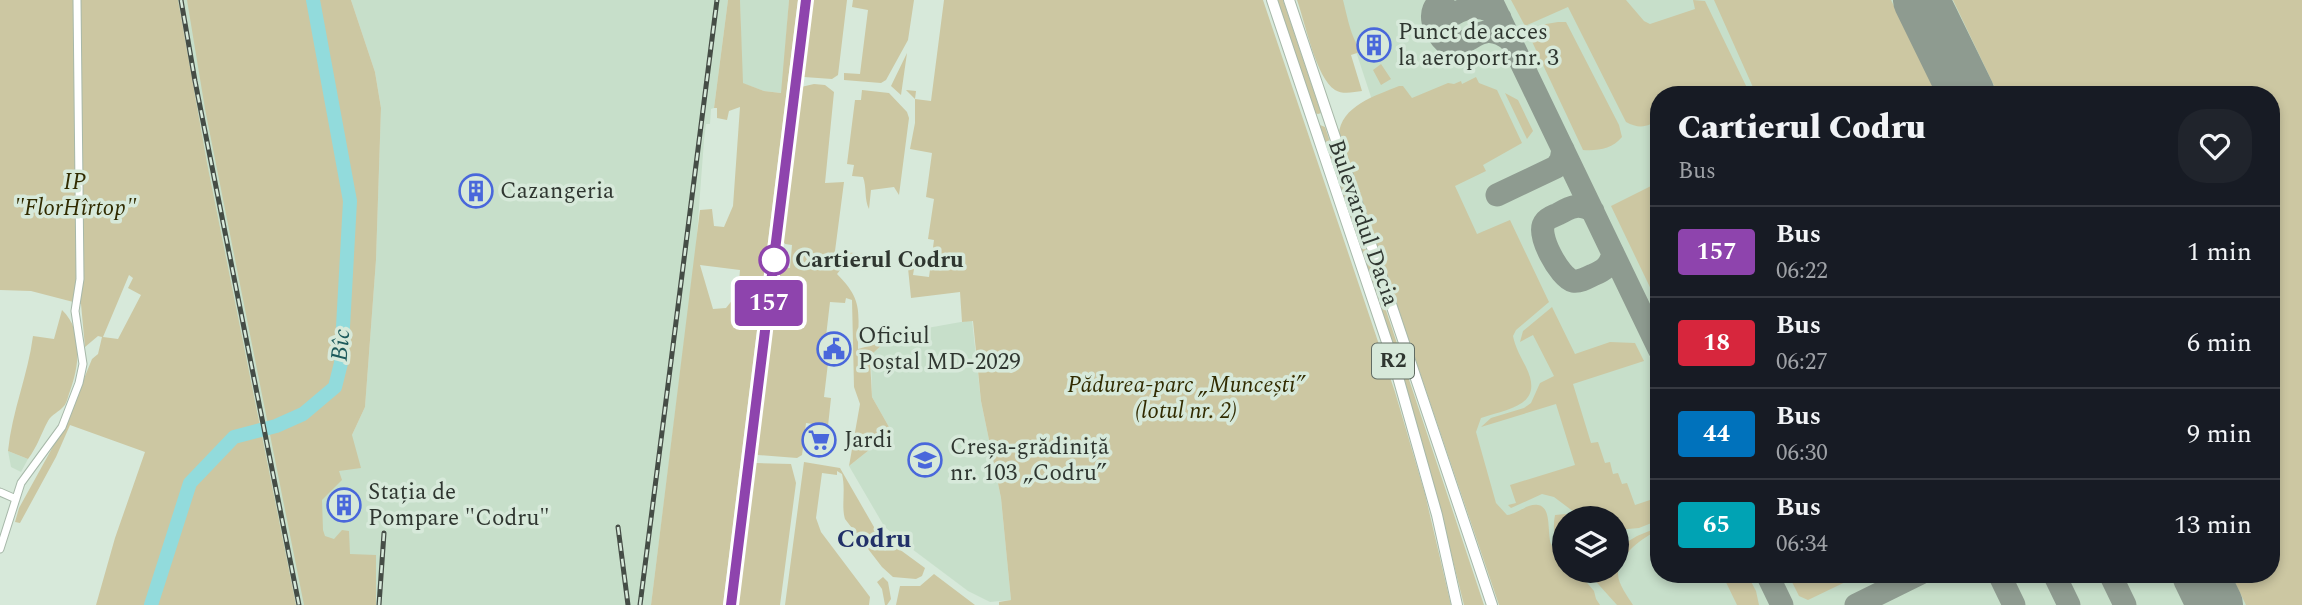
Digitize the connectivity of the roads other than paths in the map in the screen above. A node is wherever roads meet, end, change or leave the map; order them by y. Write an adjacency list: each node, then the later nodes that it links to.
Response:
1 (77, 0): 8 (street)
2 (806, 0): 10 (main road)
3 (1272, 0): 6 (main road, Bulevardul Dacia / R2)
4 (1289, 0): 5 (main road, Bulevardul Dacia / R2)
5 (1328, 117): 6 (main road); 12 (main road, Bulevardul Dacia / R2)
6 (1313, 122): 11 (main road, Bulevardul Dacia / R2)
7 (0, 492): 8 (street)
8 (16, 499): 9 (street)
9 (0, 549)
10 (731, 605)
11 (1457, 605)
12 (1492, 605)

